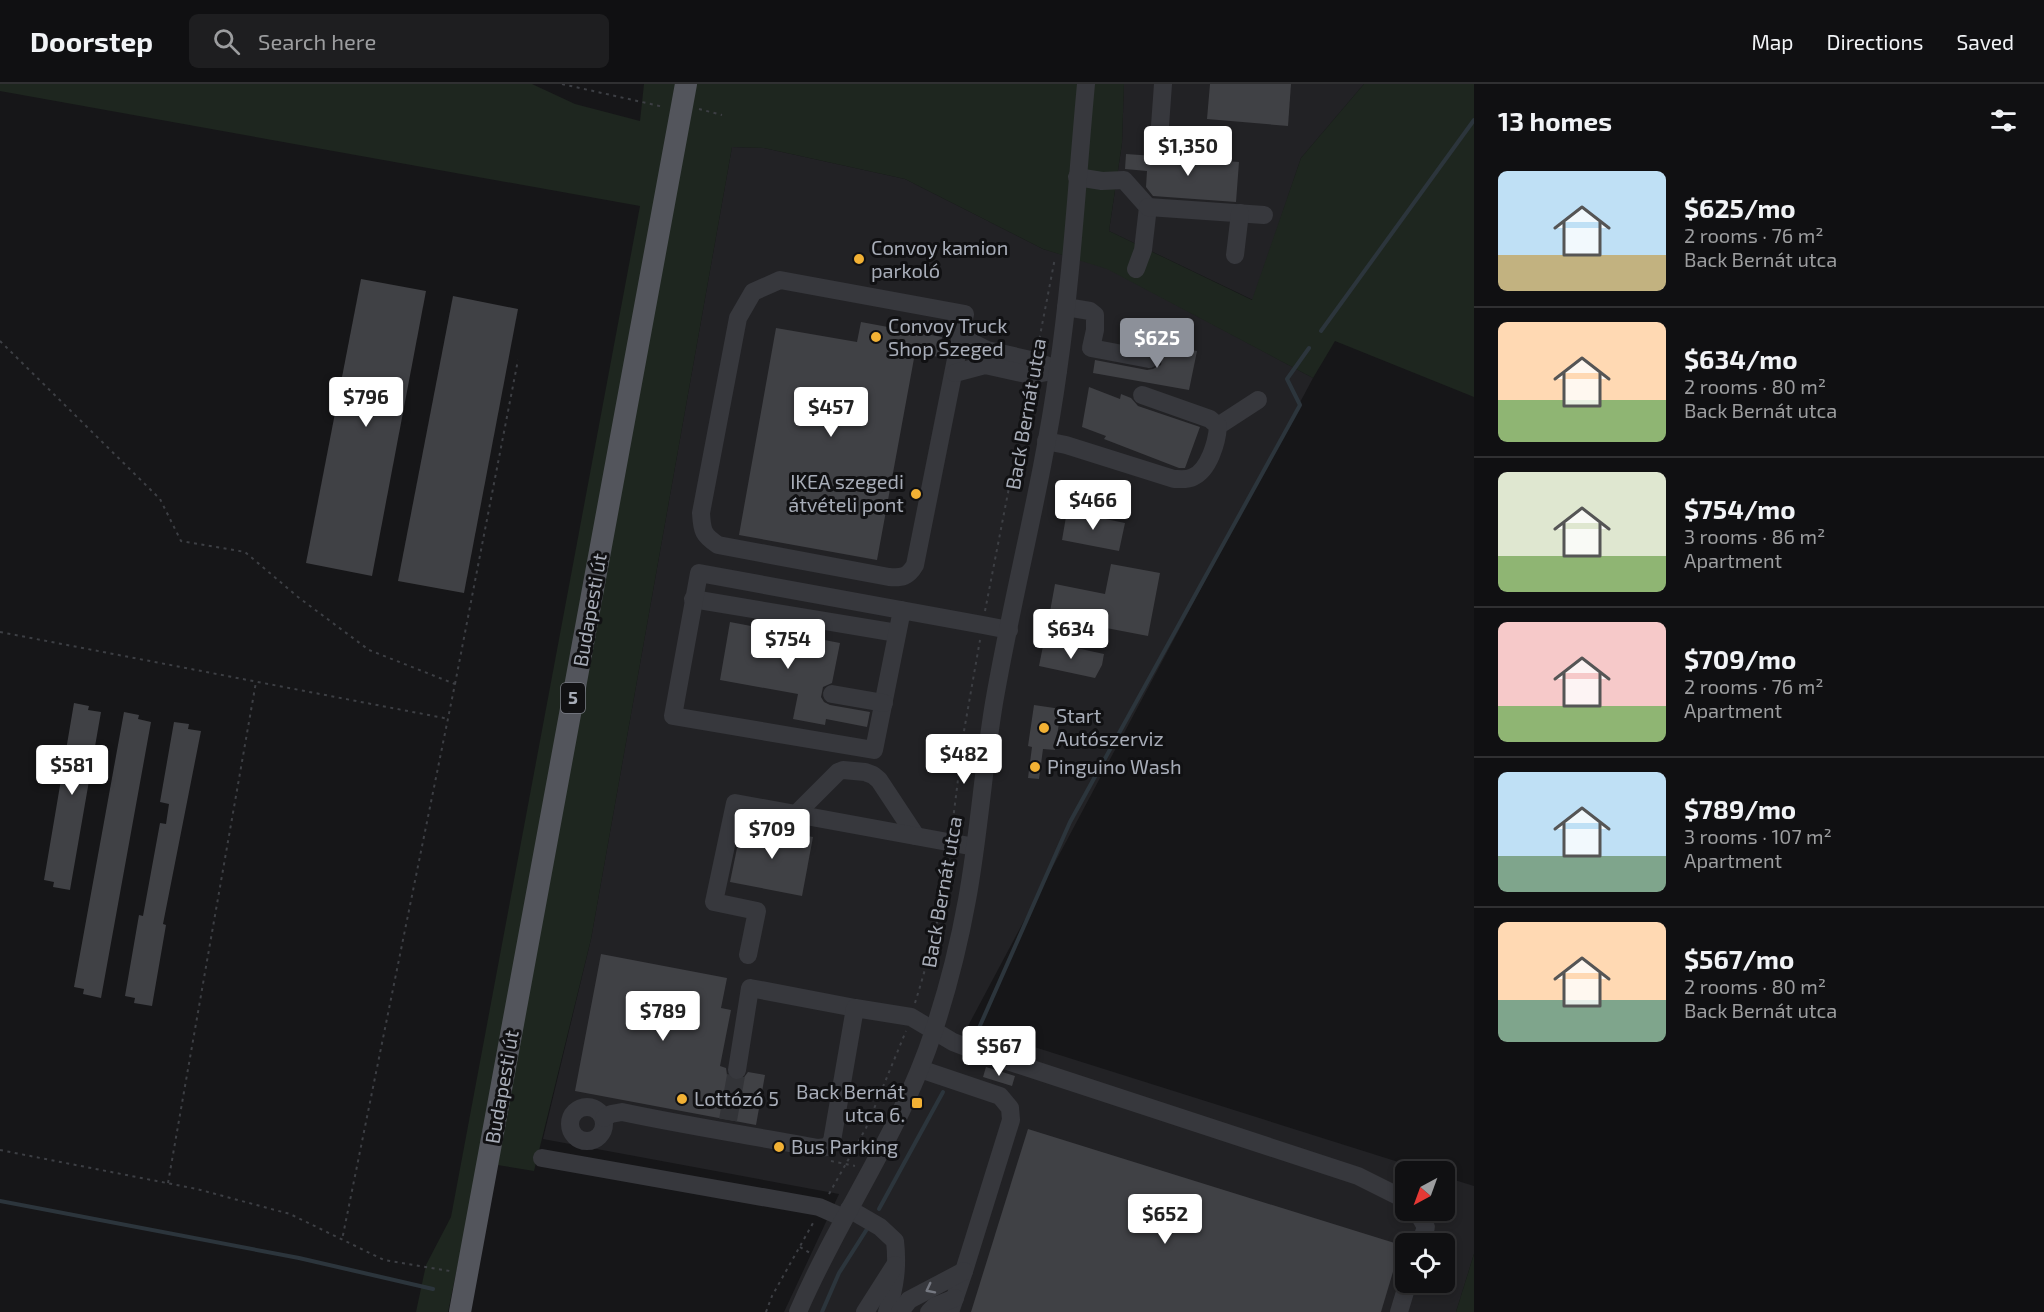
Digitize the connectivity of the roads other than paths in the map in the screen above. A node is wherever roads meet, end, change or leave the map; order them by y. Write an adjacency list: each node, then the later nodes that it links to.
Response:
1 (686, 84): 43 (main road, Budapesti út / 5)
2 (1086, 84): 5 (street, Back Bernát utca)
3 (1163, 84): 4 (street)
4 (1160, 126)
5 (1077, 177): 6 (street); 11 (street, Back Bernát utca)
6 (1148, 207): 7 (street); 10 (street)
7 (1240, 213): 8 (street); 9 (street)
8 (1264, 215)
9 (1235, 255)
10 (1136, 270)
11 (1066, 307): 14 (street); 15 (street, Back Bernát utca)
12 (961, 337): 13 (street); 16 (street); 16 (street)
13 (986, 358): 15 (street); 16 (street)
14 (1149, 359)
15 (1058, 370): 20 (street, Back Bernát utca)
16 (955, 373)
17 (1142, 395): 19 (street)
18 (1258, 399): 19 (street)
19 (1218, 426): 20 (street)
20 (1046, 441): 23 (street, Back Bernát utca)
21 (693, 599): 22 (street); 24 (street); 26 (street)
22 (902, 610): 23 (street); 24 (street)
23 (1009, 630): 29 (street, Back Bernát utca)
24 (897, 633): 26 (street)
25 (832, 694): 26 (street)
26 (884, 703)
27 (796, 814): 28 (street); 28 (street); 30 (street)
28 (916, 836): 29 (street)
29 (975, 847): 32 (street, Back Bernát utca)
30 (748, 955)
31 (855, 1008): 32 (street); 34 (street); 35 (street)
32 (934, 1032): 33 (street, Back Bernát utca); 37 (street)
33 (920, 1069): 38 (street, Back Bernát utca); 40 (street)
34 (736, 1070)
35 (604, 1118)
36 (542, 1158): 38 (street)
37 (1395, 1194)
38 (846, 1213): 39 (street); 44 (street, Back Bernát utca)
39 (897, 1261): 45 (street); 46 (street)
40 (964, 1271): 42 (street); 47 (street, one-way to 47)
41 (1405, 1293): 49 (street)
42 (952, 1305): 48 (street)
43 (460, 1312)
44 (798, 1312)
45 (864, 1312)
46 (887, 1312)
47 (900, 1312)
48 (929, 1312)
49 (1399, 1312)

